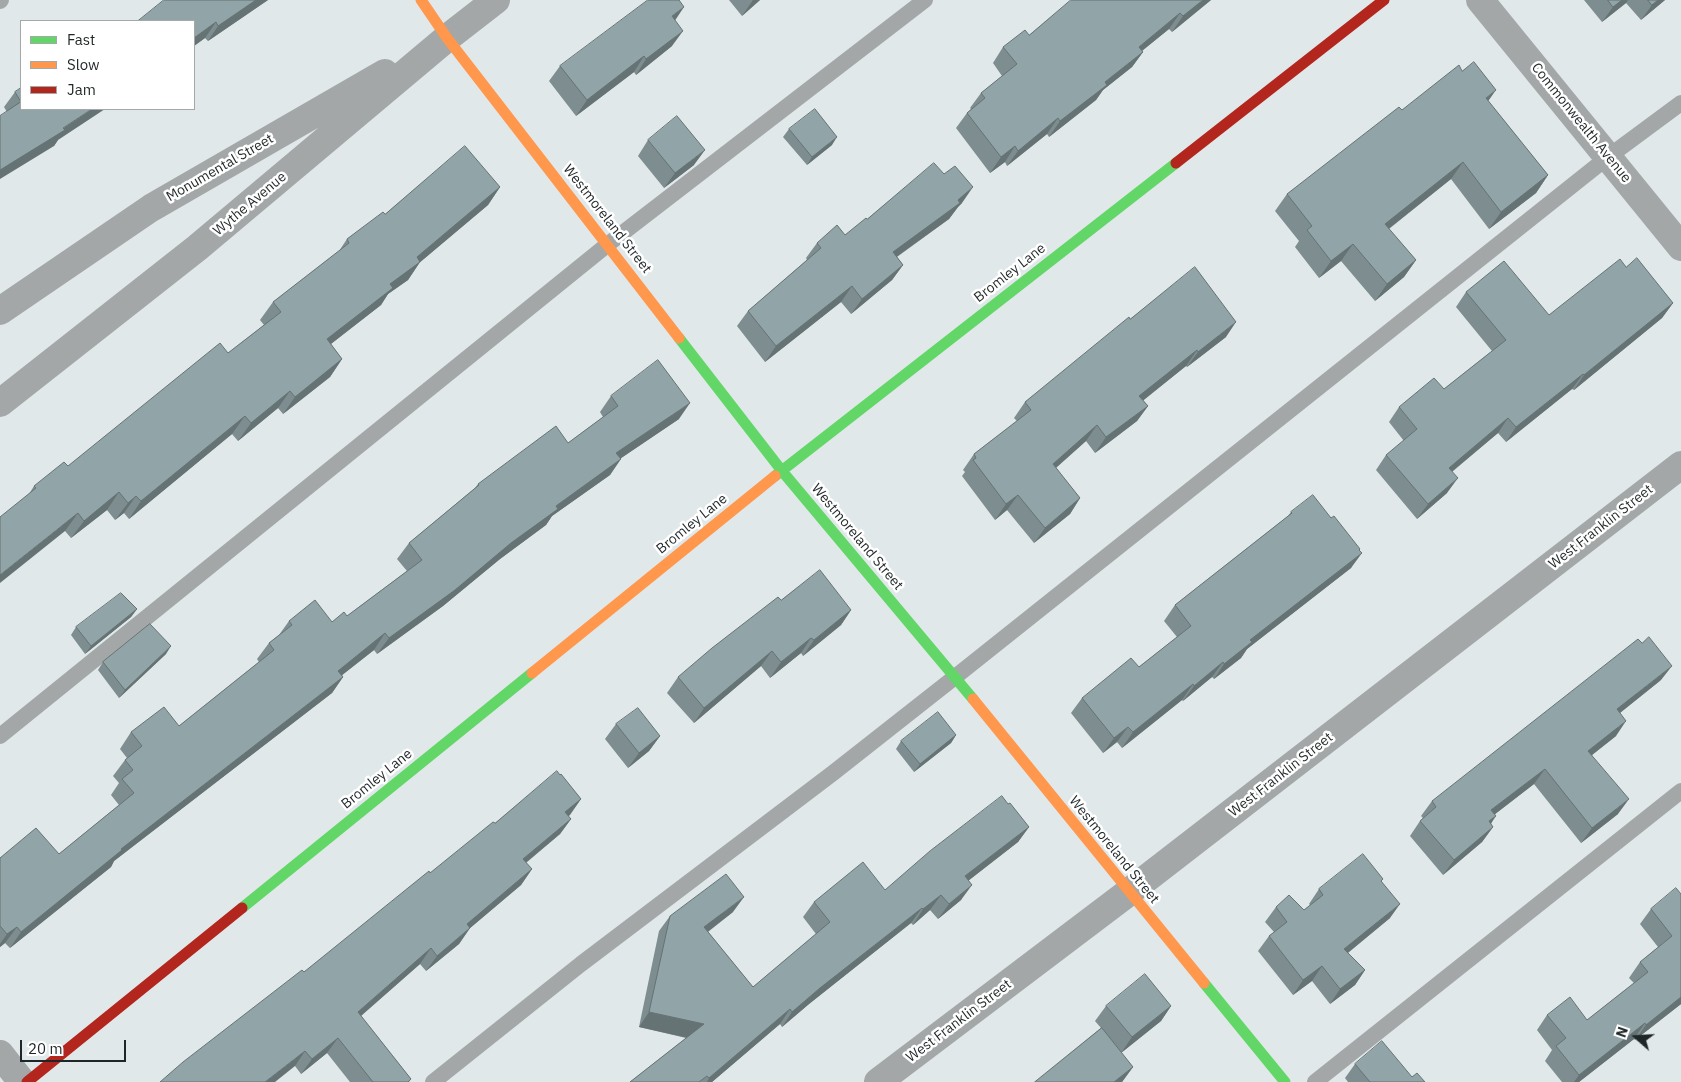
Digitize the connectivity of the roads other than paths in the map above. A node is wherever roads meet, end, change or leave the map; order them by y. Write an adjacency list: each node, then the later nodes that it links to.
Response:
1 (421, 0): 6 (street, Westmoreland Street)
2 (496, 0): 6 (street, Wythe Avenue)
3 (925, 0): 9 (lane)
4 (1384, 0): 14 (street, Bromley Lane)
5 (1480, 0): 8 (street, Commonwealth Avenue)
6 (447, 38): 9 (street, Westmoreland Street); 11 (street, Monumental Street); 12 (street, Wythe Avenue)
7 (1681, 103): 8 (lane)
8 (1608, 157): 10 (street, Commonwealth Avenue); 15 (lane)
9 (608, 245): 14 (street, Westmoreland Street); 16 (lane)
10 (1681, 246)
11 (0, 311)
12 (0, 403)
13 (1681, 465): 18 (street, West Franklin Street)
14 (782, 471): 15 (street, Westmoreland Street); 21 (street, Bromley Lane)
15 (955, 678): 18 (street, Westmoreland Street); 22 (lane)
16 (0, 736)
17 (1681, 791): 25 (lane)
18 (1129, 892): 23 (street, West Franklin Street); 24 (street, Westmoreland Street)
19 (0, 1054): 20 (street)
20 (22, 1082)
21 (27, 1082)
22 (433, 1082)
23 (878, 1082)
24 (1284, 1082)
25 (1315, 1082)

